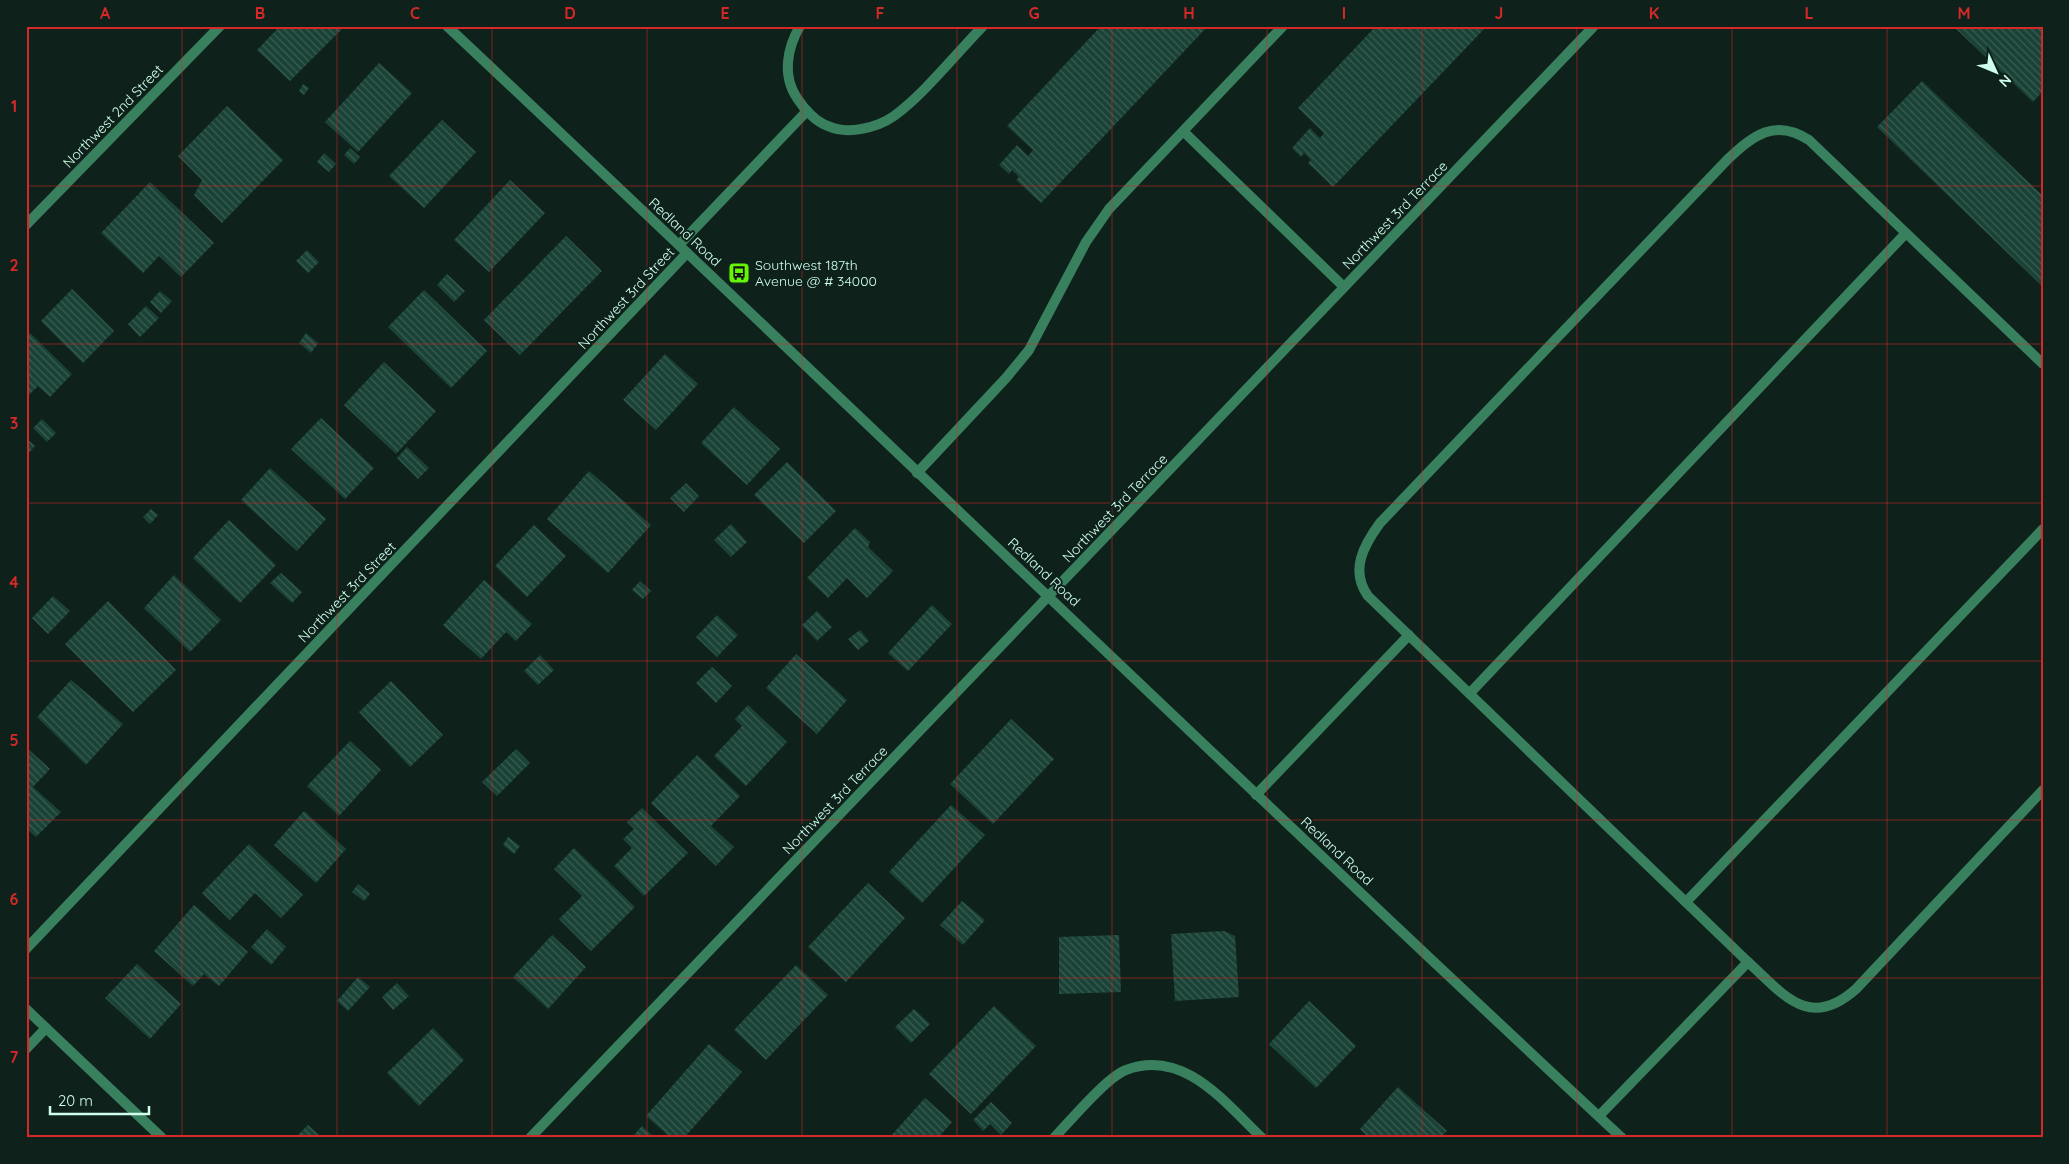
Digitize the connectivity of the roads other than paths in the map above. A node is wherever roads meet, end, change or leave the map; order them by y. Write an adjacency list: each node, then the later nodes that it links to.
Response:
1 (220, 26): 9 (street, Northwest 2nd Street)
2 (447, 26): 11 (street, Redland Road)
3 (800, 26): 7 (street)
4 (983, 26): 7 (street)
5 (1283, 26): 8 (street)
6 (1594, 26): 13 (street, Northwest 3rd Terrace)
7 (807, 111): 11 (street)
8 (1184, 132): 13 (street); 15 (street)
9 (26, 225)
10 (1906, 233): 14 (street); 18 (street); 19 (street)
11 (678, 245): 12 (street, Redland Road)
12 (687, 253): 15 (street, Redland Road); 23 (street, Northwest 3rd Street)
13 (1344, 287): 17 (street, Northwest 3rd Terrace)
14 (2043, 364)
15 (917, 472): 17 (street, Redland Road)
16 (2043, 529): 22 (street)
17 (1049, 596): 21 (street, Redland Road); 30 (street, Northwest 3rd Terrace)
18 (1409, 635): 19 (street); 21 (street)
19 (1470, 693): 22 (street)
20 (2043, 790): 24 (street)
21 (1256, 794): 28 (street, Redland Road)
22 (1686, 902): 24 (street)
23 (26, 949)
24 (1748, 962): 28 (street)
25 (26, 1009): 26 (street)
26 (46, 1028): 27 (street); 29 (street)
27 (26, 1049)
28 (1598, 1116): 33 (street, Redland Road)
29 (162, 1138)
30 (530, 1138)
31 (1054, 1138): 32 (street)
32 (1262, 1138)
33 (1622, 1138)

